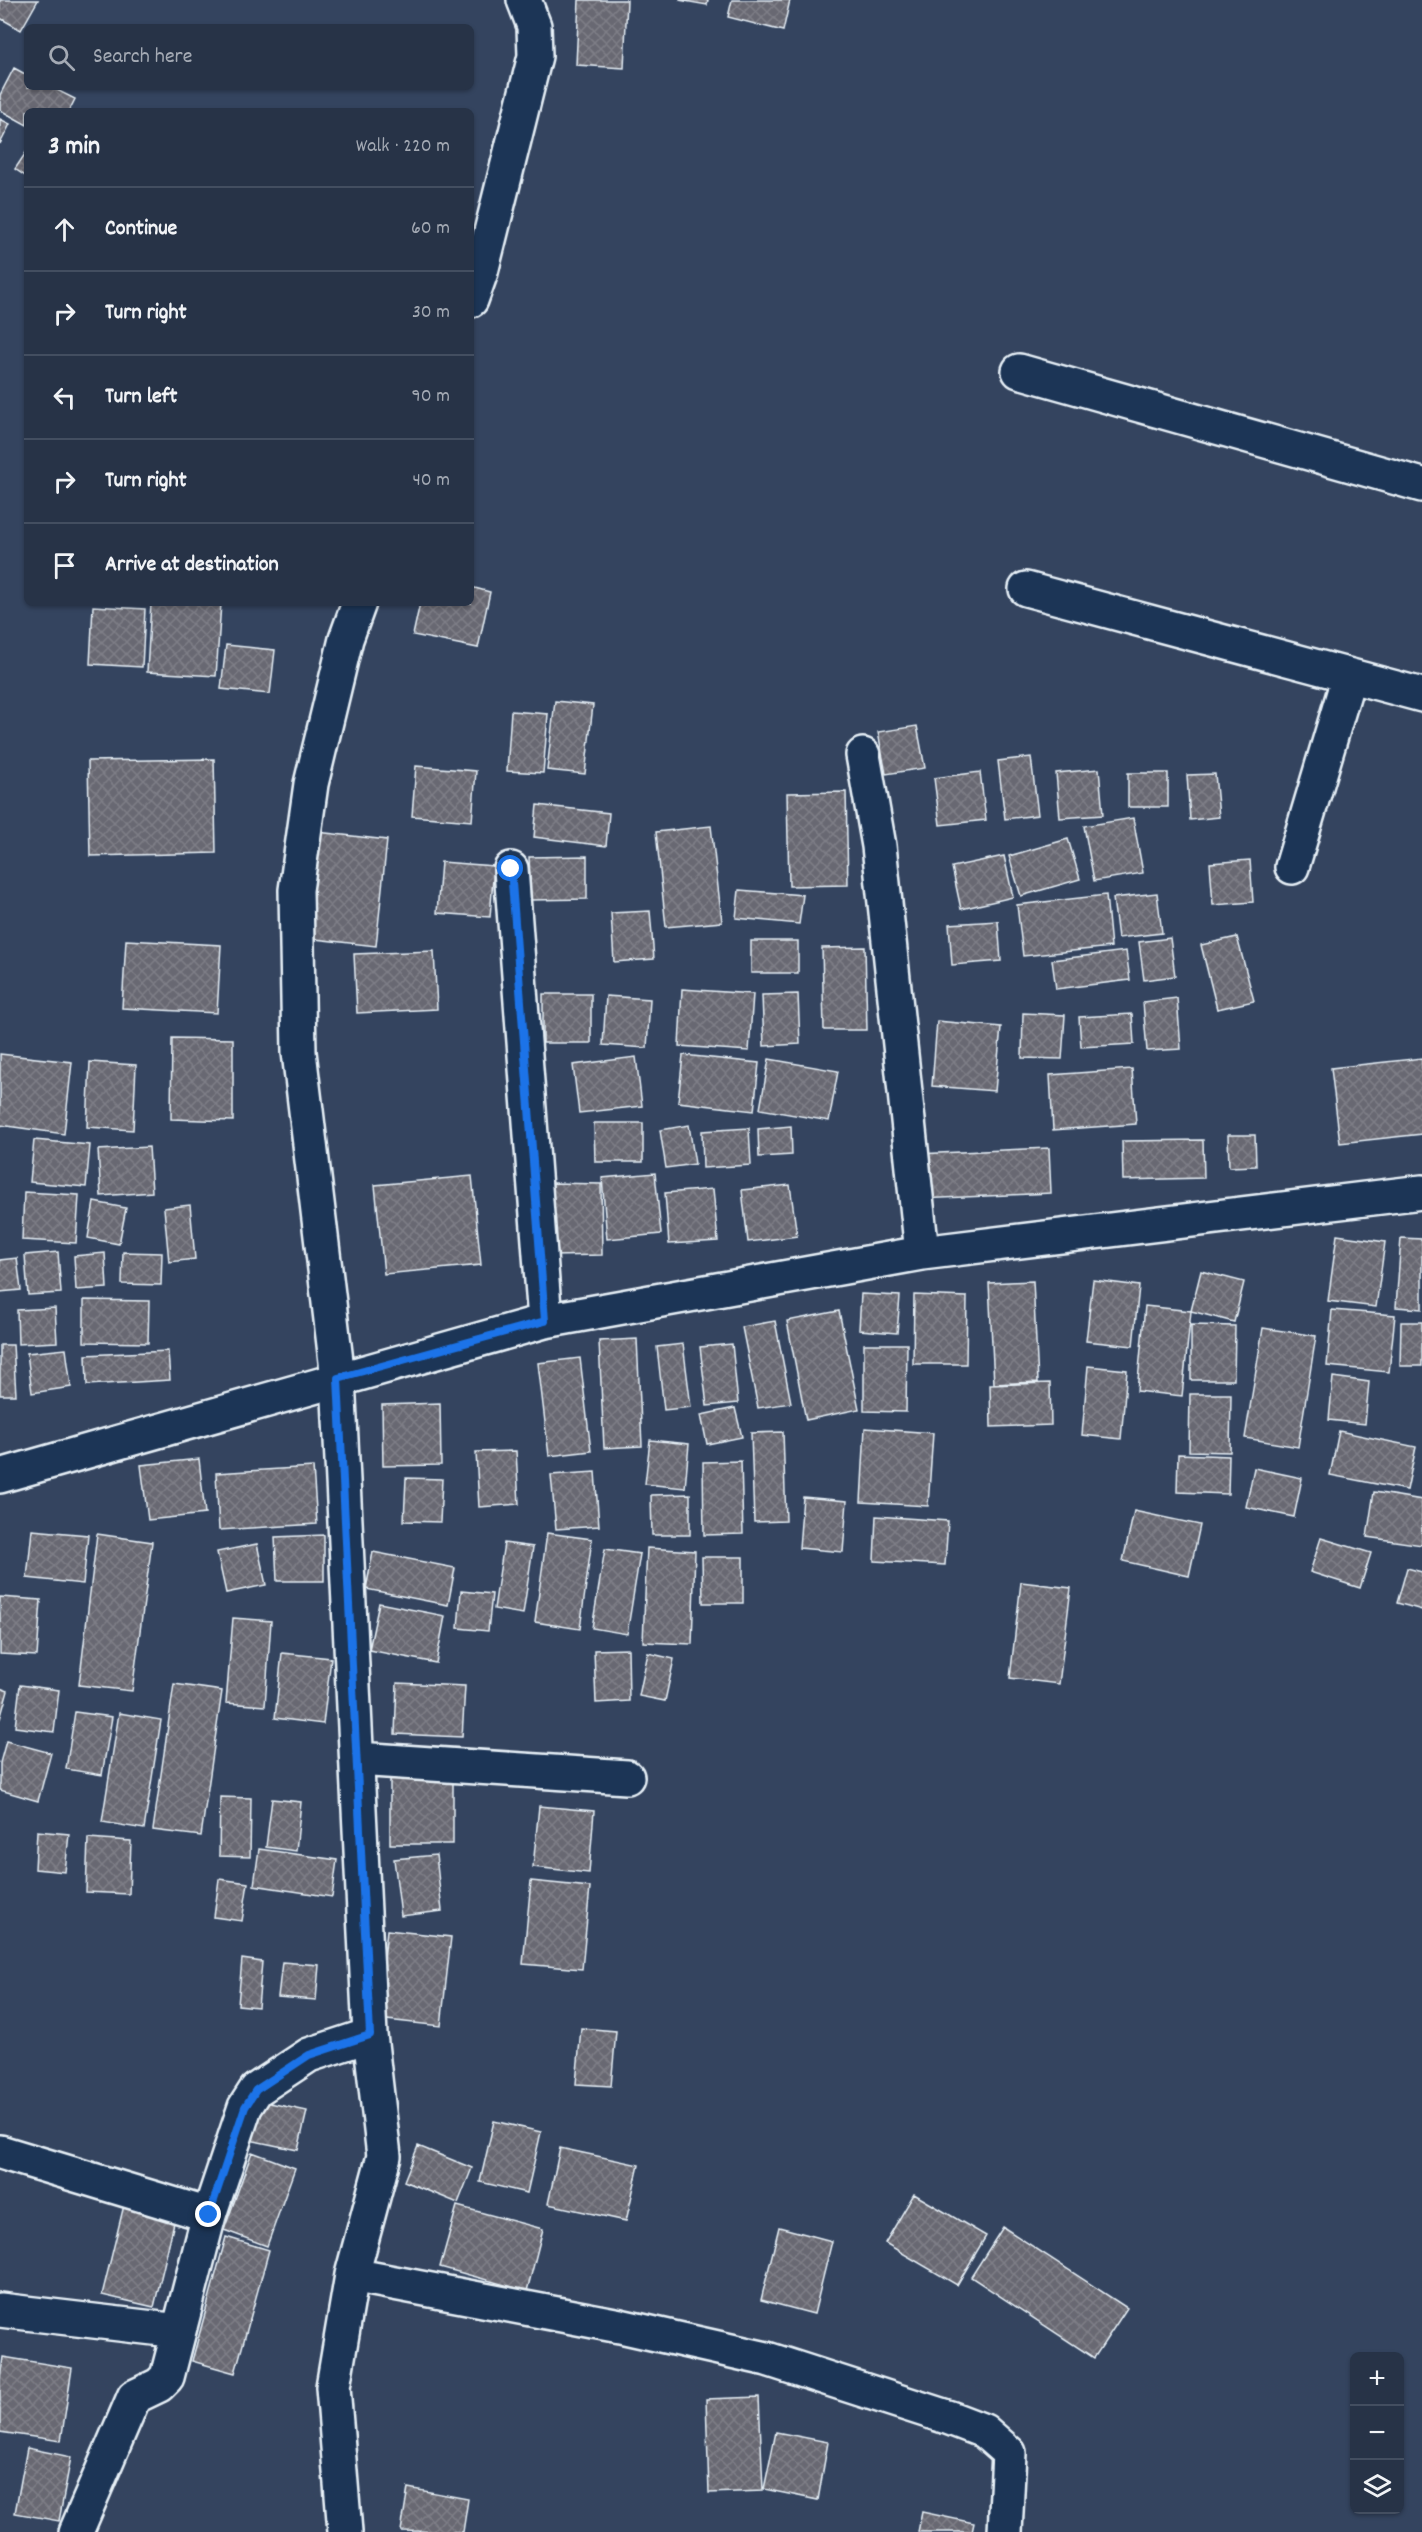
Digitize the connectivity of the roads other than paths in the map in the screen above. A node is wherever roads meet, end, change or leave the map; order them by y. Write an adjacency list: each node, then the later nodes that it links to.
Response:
1 (524, 0): 2 (street)
2 (474, 292)
3 (1019, 371): 4 (street)
4 (1422, 485)
5 (1026, 589): 7 (street)
6 (358, 606): 15 (street)
7 (1349, 676): 8 (street); 10 (street)
8 (1422, 695)
9 (863, 756): 13 (street)
10 (1292, 867)
11 (511, 869): 14 (street)
12 (1422, 1192): 13 (street)
13 (922, 1253): 14 (street)
14 (545, 1321): 15 (street)
15 (338, 1378): 16 (street); 17 (street)
16 (0, 1476)
17 (357, 1759): 18 (street); 19 (street)
18 (627, 1777)
19 (370, 2035): 21 (street); 22 (street)
20 (0, 2152): 21 (street)
21 (209, 2215): 24 (street)
22 (352, 2275): 26 (street); 27 (street)
23 (0, 2310): 24 (street)
24 (179, 2331): 25 (street)
25 (76, 2532)
26 (345, 2532)
27 (1005, 2532)

